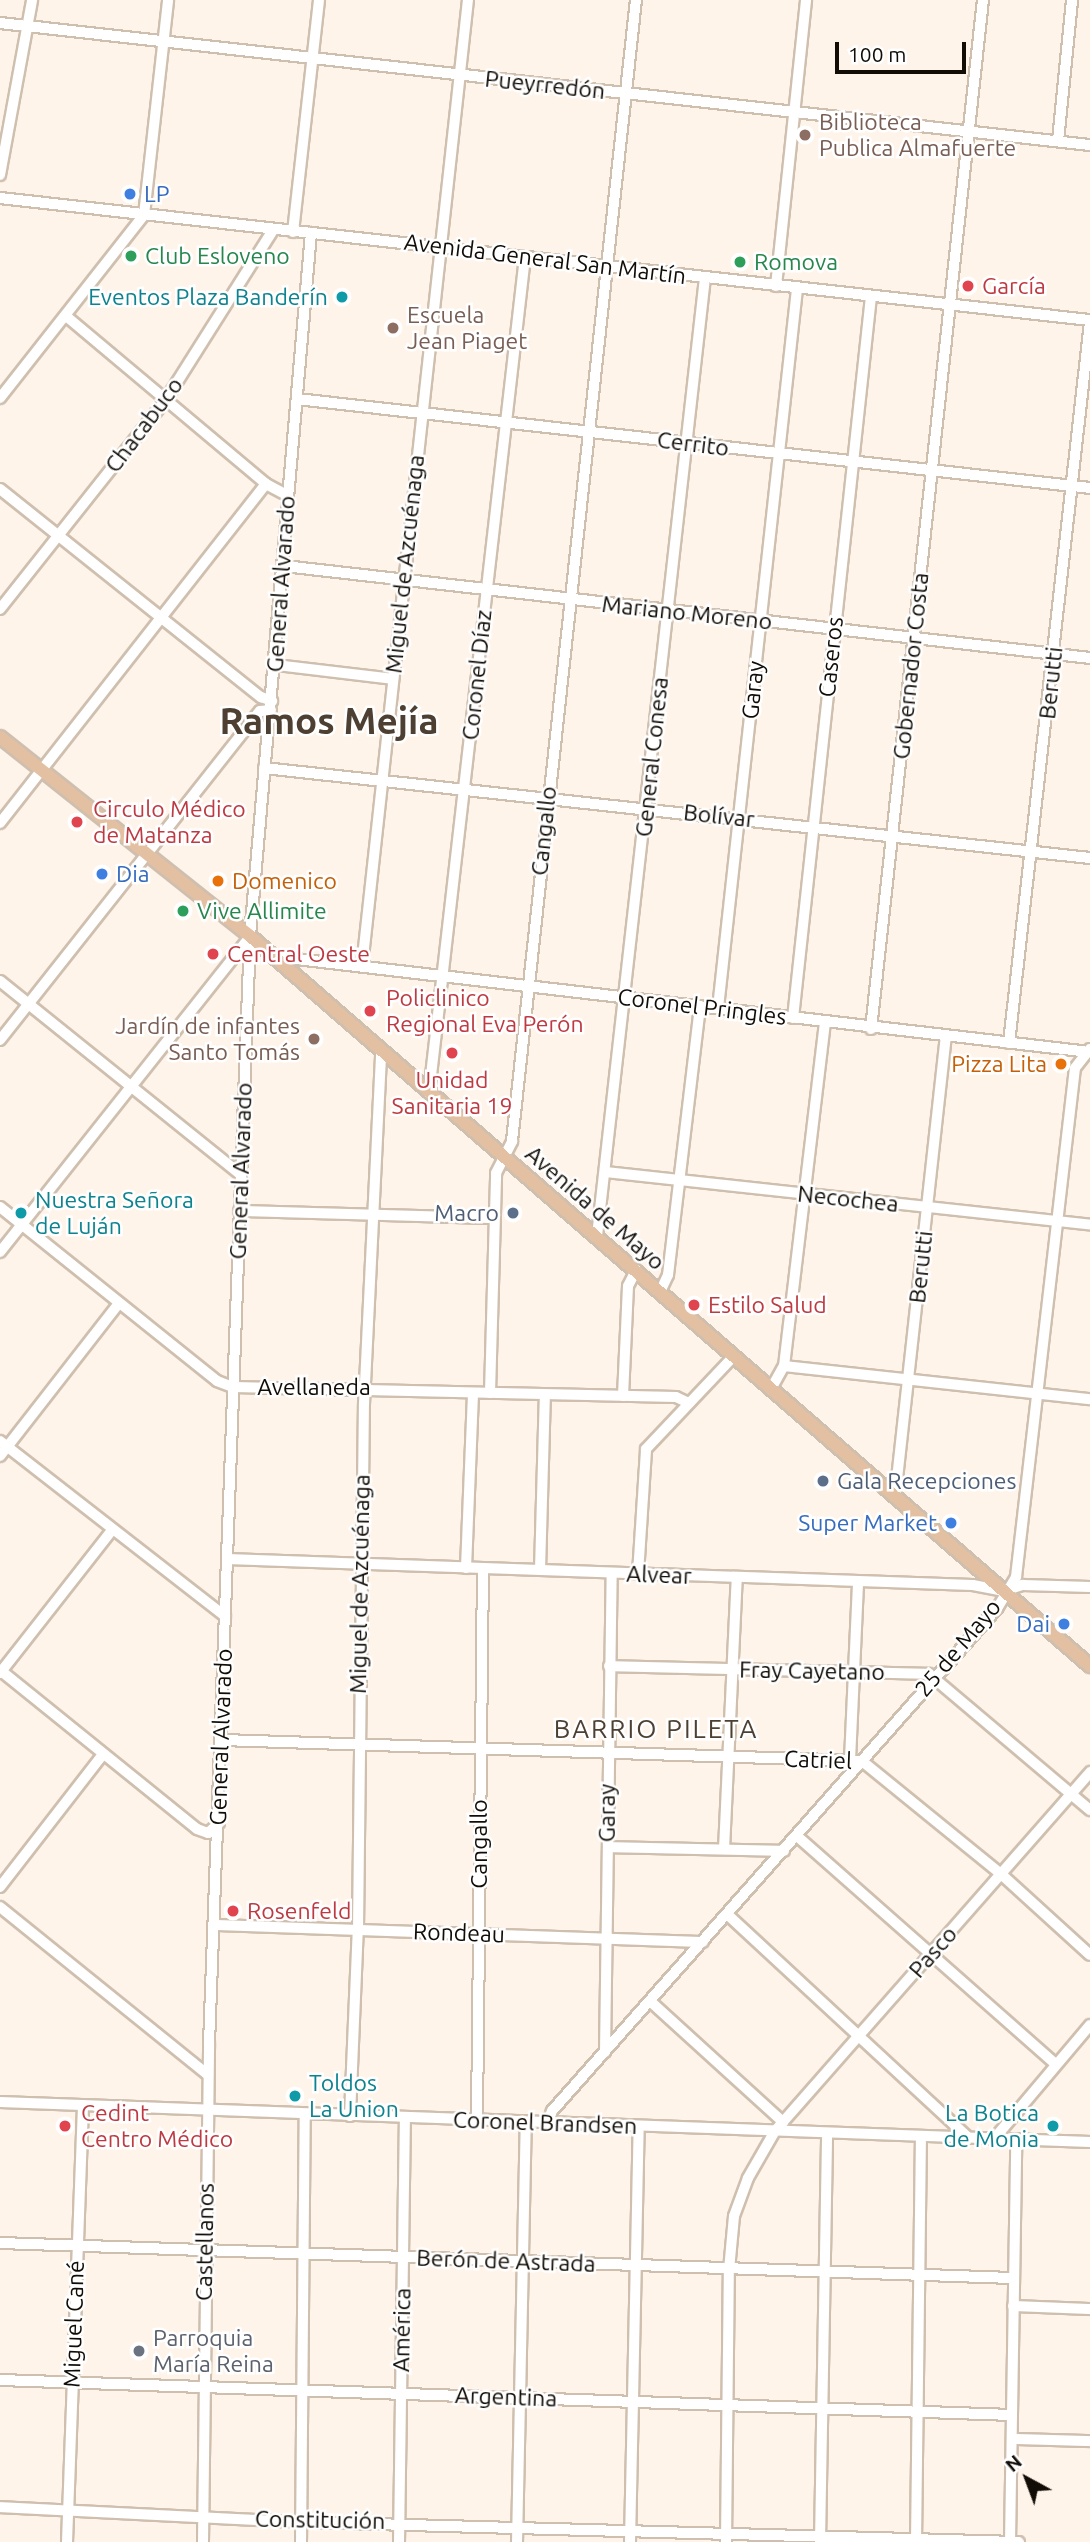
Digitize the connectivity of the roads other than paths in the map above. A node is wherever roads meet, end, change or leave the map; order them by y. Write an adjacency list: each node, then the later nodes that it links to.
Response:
1 (32, 0): 10 (street)
2 (168, 0): 11 (street)
3 (319, 0): 12 (street)
4 (468, 0): 13 (street, Miguel de Azcuénaga)
5 (636, 0): 14 (street, Cangallo)
6 (806, 0): 15 (street)
7 (983, 0): 16 (street, Gobernador Costa)
8 (1072, 0): 17 (street)
9 (0, 23): 10 (street, Pueyrredón)
10 (27, 26): 11 (street, Pueyrredón); 19 (street)
11 (163, 42): 12 (street, Pueyrredón); 21 (street)
12 (312, 58): 13 (street, Pueyrredón); 23 (street)
13 (460, 76): 14 (street, Pueyrredón); 25 (street, Miguel de Azcuénaga)
14 (625, 94): 15 (street, Pueyrredón); 27 (street, Cangallo)
15 (795, 113): 16 (street, Pueyrredón); 29 (street)
16 (969, 132): 17 (street, Pueyrredón); 32 (street, Gobernador Costa)
17 (1058, 141): 18 (street, Pueyrredón)
18 (1090, 145)
19 (0, 175)
20 (0, 198): 21 (street, Avenida General San Martín)
21 (144, 215): 22 (street, Avenida General San Martín); 33 (street)
22 (273, 230): 23 (street, Avenida General San Martín); 37 (street, Chacabuco)
23 (293, 232): 24 (street, Avenida General San Martín)
24 (311, 233): 25 (street, Avenida General San Martín); 36 (street, General Alvarado)
25 (440, 246): 26 (street, Avenida General San Martín); 38 (street, Miguel de Azcuénaga)
26 (525, 257): 27 (street, Avenida General San Martín); 39 (street, Coronel Díaz)
27 (607, 267): 28 (street, Avenida General San Martín); 40 (street, Cangallo)
28 (705, 278): 29 (street, Avenida General San Martín); 41 (street, General Conesa)
29 (776, 286): 30 (street, Avenida General San Martín)
30 (797, 289): 31 (street, Avenida General San Martín); 42 (street, Garay)
31 (871, 296): 32 (street, Avenida General San Martín); 43 (street, Caseros)
32 (950, 304): 34 (street, Avenida General San Martín); 44 (street, Gobernador Costa)
33 (66, 316): 35 (street); 37 (street)
34 (1090, 321): 46 (street, Berutti)
35 (0, 398)
36 (297, 399): 38 (street, Cerrito); 49 (street, General Alvarado)
37 (165, 401): 45 (street); 50 (street, Chacabuco)
38 (421, 414): 39 (street, Cerrito); 52 (street, Miguel de Azcuénaga)
39 (505, 424): 40 (street, Cerrito); 53 (street, Coronel Díaz)
40 (589, 433): 41 (street, Cerrito); 54 (street, Cangallo)
41 (686, 442): 42 (street, Cerrito); 56 (street, General Conesa)
42 (778, 454): 43 (street, Cerrito); 58 (street, Garay)
43 (853, 463): 44 (street, Cerrito); 59 (street, Caseros)
44 (931, 471): 46 (street, Cerrito); 60 (street, Gobernador Costa)
45 (266, 484): 49 (street); 57 (street)
46 (1071, 486): 47 (street, Cerrito); 61 (street, Berutti)
47 (1090, 488)
48 (0, 489): 50 (street)
49 (287, 495): 51 (street, General Alvarado)
50 (58, 536): 55 (street, Chacabuco); 57 (street)
51 (284, 566): 52 (street, Mariano Moreno); 63 (street, General Alvarado)
52 (405, 579): 53 (street, Mariano Moreno); 64 (street, Miguel de Azcuénaga)
53 (486, 588): 54 (street, Mariano Moreno); 70 (street, Coronel Díaz)
54 (569, 600): 56 (street, Mariano Moreno); 71 (street, Cangallo)
55 (0, 609)
56 (668, 610): 58 (street, Mariano Moreno); 72 (street, General Conesa)
57 (161, 618): 65 (street); 68 (street)
58 (760, 621): 59 (street, Mariano Moreno); 73 (street, Garay)
59 (834, 629): 60 (street, Mariano Moreno); 75 (street, Caseros)
60 (913, 638): 61 (street, Mariano Moreno); 76 (street, Gobernador Costa)
61 (1054, 654): 62 (street, Mariano Moreno); 78 (street, Berutti)
62 (1090, 658)
63 (276, 665): 64 (street); 65 (street, General Alvarado)
64 (393, 679): 69 (street, Miguel de Azcuénaga)
65 (271, 705): 67 (street, General Alvarado); 77 (street)
66 (0, 737): 68 (main road, Avenida de Mayo)
67 (264, 768): 69 (street, Bolívar); 80 (street, General Alvarado)
68 (41, 770): 74 (street); 77 (main road, Avenida de Mayo)
69 (382, 779): 70 (street, Bolívar); 82 (street, Miguel de Azcuénaga)
70 (465, 787): 71 (street, Bolívar); 83 (street, Coronel Díaz)
71 (548, 797): 72 (street, Bolívar); 85 (street, Cangallo)
72 (646, 809): 73 (street, Bolívar); 86 (street, General Conesa)
73 (740, 819): 75 (street, Bolívar); 89 (street, Garay)
74 (0, 822)
75 (814, 825): 76 (street, Bolívar); 90 (street, Caseros)
76 (894, 836): 78 (street, Bolívar); 92 (street, Gobernador Costa)
77 (145, 852): 80 (main road, Avenida de Mayo); 87 (street)
78 (1032, 852): 79 (street, Bolívar); 95 (street, Berutti)
79 (1090, 858)
80 (250, 936): 81 (main road, Avenida de Mayo); 98 (street); 102 (street, General Alvarado)
81 (271, 956): 82 (street, Coronel Pringles); 97 (main road, Avenida de Mayo)
82 (362, 966): 83 (street, Coronel Pringles)
83 (443, 976): 85 (street, Coronel Pringles); 99 (street, Coronel Díaz)
84 (0, 981): 87 (street)
85 (527, 987): 86 (street, Coronel Pringles); 100 (street, Cangallo)
86 (625, 997): 88 (street, Coronel Pringles); 101 (street, General Conesa)
87 (28, 1004): 94 (street); 98 (street)
88 (700, 1006): 89 (street, Coronel Pringles); 103 (street)
89 (718, 1008): 90 (street, Coronel Pringles)
90 (793, 1018): 91 (street, Coronel Pringles)
91 (825, 1022): 92 (street, Coronel Pringles); 104 (street)
92 (871, 1029): 93 (street, Coronel Pringles)
93 (946, 1038): 95 (street, Coronel Pringles); 106 (street, Berutti)
94 (0, 1040)
95 (1009, 1044): 96 (street, Coronel Pringles)
96 (1089, 1051): 110 (street, 25 de Mayo)
97 (381, 1052): 99 (main road, Avenida de Mayo); 108 (street, Miguel de Azcuénaga)
98 (131, 1086): 102 (street); 111 (street)
99 (429, 1093): 100 (main road, Avenida de Mayo)
100 (505, 1157): 109 (street, Cangallo); 113 (main road, Avenida de Mayo)
101 (606, 1172): 103 (street, Necochea); 113 (street, General Conesa)
102 (240, 1174): 107 (street, General Alvarado)
103 (681, 1179): 104 (street, Necochea); 116 (street)
104 (802, 1194): 106 (street, Necochea); 119 (street)
105 (0, 1207): 111 (street, Avellaneda)
106 (927, 1208): 110 (street, Necochea); 120 (street, Berutti)
107 (239, 1211): 108 (street); 121 (street, General Alvarado)
108 (375, 1214): 109 (street); 122 (street, Miguel de Azcuénaga)
109 (494, 1218): 125 (street, Cangallo)
110 (1057, 1222): 112 (street, Necochea); 128 (street, 25 de Mayo)
111 (22, 1225): 114 (street); 117 (street, Avellaneda)
112 (1090, 1225)
113 (597, 1236): 115 (main road, Avenida de Mayo)
114 (0, 1252)
115 (636, 1270): 116 (main road, Avenida de Mayo); 127 (street)
116 (660, 1292): 118 (main road, Avenida de Mayo)
117 (119, 1303): 121 (street, Avellaneda); 131 (street)
118 (734, 1356): 123 (main road, Avenida de Mayo); 130 (street)
119 (784, 1366): 120 (street); 123 (street)
120 (910, 1379): 128 (street); 133 (street, Berutti)
121 (233, 1387): 122 (street, Avellaneda); 135 (street, General Alvarado)
122 (365, 1387): 124 (street, Avellaneda); 136 (street, Miguel de Azcuénaga)
123 (771, 1389): 133 (main road, Avenida de Mayo)
124 (473, 1393): 125 (street, Avellaneda); 137 (street)
125 (490, 1393): 126 (street, Avellaneda)
126 (545, 1395): 127 (street, Avellaneda); 139 (street)
127 (623, 1395): 130 (street, Avellaneda)
128 (1038, 1395): 129 (street); 145 (street, 25 de Mayo)
129 (1090, 1399)
130 (689, 1403): 141 (street)
131 (4, 1444): 132 (street); 134 (street)
132 (0, 1456)
133 (895, 1497): 145 (main road, Avenida de Mayo)
134 (112, 1530): 146 (street); 150 (street)
135 (227, 1559): 136 (street, Alvear); 146 (street, General Alvarado)
136 (359, 1563): 137 (street, Alvear); 154 (street, Miguel de Azcuénaga)
137 (467, 1568): 138 (street, Alvear)
138 (483, 1569): 139 (street, Alvear); 155 (street, Cangallo)
139 (540, 1570): 140 (street, Alvear)
140 (612, 1573): 141 (street, Alvear); 147 (street, Garay)
141 (638, 1574): 142 (street, Alvear)
142 (737, 1578): 143 (street, Alvear); 149 (street)
143 (858, 1582): 145 (street, Alvear); 151 (street)
144 (1090, 1587): 145 (street, Alvear)
145 (1004, 1591): 148 (main road, Avenida de Mayo); 152 (street, 25 de Mayo)
146 (225, 1616): 153 (street, General Alvarado)
147 (609, 1666): 149 (street, Fray Cayetano); 157 (street, Garay)
148 (1090, 1666)
149 (730, 1669): 151 (street, Fray Cayetano); 158 (street)
150 (0, 1671): 156 (street)
151 (856, 1672): 152 (street, Fray Cayetano); 159 (street)
152 (935, 1676): 160 (street, 25 de Mayo); 162 (street)
153 (222, 1740): 154 (street, Catriel); 164 (street, General Alvarado)
154 (358, 1744): 155 (street, Catriel); 174 (street, Miguel de Azcuénaga)
155 (480, 1749): 157 (street, Catriel); 175 (street, Cangallo)
156 (103, 1754): 164 (street); 170 (street)
157 (607, 1754): 158 (street, Catriel); 166 (street, Garay)
158 (727, 1758): 159 (street, Catriel); 167 (street)
159 (850, 1760): 160 (street, Catriel)
160 (862, 1761): 165 (street, 25 de Mayo); 169 (street, Catriel)
161 (1090, 1772): 162 (street, Pasco)
162 (1072, 1794): 163 (street); 169 (street, Pasco)
163 (1090, 1810)
164 (219, 1823): 173 (street, General Alvarado)
165 (797, 1836): 168 (street, 25 de Mayo); 178 (street)
166 (608, 1847): 167 (street); 176 (street, Garay)
167 (724, 1849): 168 (street)
168 (784, 1851): 172 (street, 25 de Mayo)
169 (1001, 1874): 178 (street, Pasco); 179 (street, Catriel)
170 (0, 1887)
171 (0, 1907): 185 (street)
172 (728, 1914): 177 (street, 25 de Mayo); 182 (street)
173 (215, 1925): 174 (street, Rondeau); 185 (street, General Alvarado)
174 (358, 1929): 175 (street, Rondeau); 190 (street, Miguel de Azcuénaga)
175 (479, 1934): 176 (street, Rondeau); 192 (street, Cangallo)
176 (605, 1938): 177 (street, Rondeau); 183 (street, Garay)
177 (703, 1942): 180 (street, 25 de Mayo)
178 (932, 1954): 182 (street, Pasco); 184 (street)
179 (1090, 1955)
180 (650, 2001): 183 (street, 25 de Mayo); 193 (street)
181 (1090, 2025): 184 (street)
182 (860, 2035): 193 (street, Pasco); 200 (street)
183 (605, 2052): 195 (street, 25 de Mayo)
184 (1056, 2064): 201 (street)
185 (208, 2075): 188 (street, General Alvarado)
186 (0, 2102): 187 (street, Coronel Brandsen)
187 (83, 2105): 188 (street, Coronel Brandsen); 205 (street, Miguel Cané)
188 (207, 2110): 189 (street, Coronel Brandsen); 206 (street, Castellanos)
189 (305, 2114): 190 (street, Coronel Brandsen); 207 (street)
190 (350, 2116): 191 (street, Coronel Brandsen)
191 (405, 2118): 192 (street, Coronel Brandsen); 208 (street, América)
192 (477, 2120): 194 (street, Coronel Brandsen)
193 (783, 2122): 197 (street, Pasco)
194 (526, 2123): 195 (street, Coronel Brandsen); 209 (street)
195 (548, 2123): 196 (street, Coronel Brandsen)
196 (639, 2126): 197 (street, Coronel Brandsen); 210 (street)
197 (775, 2131): 198 (street, Coronel Brandsen); 211 (street, Pasco)
198 (827, 2133): 199 (street, Coronel Brandsen); 212 (street)
199 (921, 2136): 200 (street, Coronel Brandsen); 213 (street)
200 (968, 2138): 201 (street, Coronel Brandsen)
201 (994, 2139): 202 (street, Coronel Brandsen)
202 (1016, 2139): 203 (street, Coronel Brandsen); 214 (street)
203 (1090, 2142)
204 (0, 2243): 205 (street, Berón de Astrada)
205 (77, 2245): 206 (street, Berón de Astrada); 218 (street, Miguel Cané)
206 (205, 2251): 207 (street, Berón de Astrada); 219 (street, Castellanos)
207 (304, 2254): 208 (street, Berón de Astrada); 220 (street)
208 (403, 2258): 209 (street, Berón de Astrada); 221 (street, América)
209 (522, 2262): 210 (street, Berón de Astrada); 222 (street)
210 (635, 2266): 211 (street, Berón de Astrada); 223 (street)
211 (729, 2270): 212 (street, Berón de Astrada); 224 (street, Pasco)
212 (823, 2271): 213 (street, Berón de Astrada); 225 (street)
213 (920, 2275): 214 (street, Berón de Astrada); 226 (street)
214 (1013, 2278): 215 (street)
215 (1013, 2306): 216 (street); 227 (street)
216 (1090, 2309)
217 (0, 2379): 218 (street, Argentina)
218 (73, 2381): 219 (street, Argentina); 231 (street, Miguel Cané)
219 (202, 2387): 220 (street, Argentina); 232 (street, Castellanos)
220 (301, 2391): 221 (street, Argentina); 233 (street)
221 (401, 2394): 222 (street, Argentina); 234 (street, América)
222 (520, 2398): 223 (street, Argentina); 235 (street)
223 (633, 2402): 224 (street, Argentina); 236 (street)
224 (728, 2404): 225 (street, Argentina); 237 (street, Pasco)
225 (822, 2408): 226 (street, Argentina); 238 (street)
226 (917, 2412): 227 (street, Argentina); 239 (street)
227 (1012, 2415): 228 (street)
228 (1013, 2438): 229 (street); 246 (street)
229 (1090, 2441)
230 (0, 2507): 231 (street, Constitución)
231 (68, 2510): 232 (street, Constitución); 240 (street, Miguel Cané)
232 (203, 2516): 233 (street, Constitución); 241 (street, Castellanos)
233 (301, 2522): 234 (street, Constitución); 242 (street)
234 (399, 2522): 235 (street, Constitución); 243 (street, América)
235 (517, 2526): 236 (street, Constitución); 244 (street)
236 (630, 2529): 237 (street, Constitución); 245 (street)
237 (726, 2538): 238 (street, Constitución)
238 (820, 2540): 239 (street, Constitución)
239 (916, 2541): 246 (street, Constitución)
240 (67, 2542)
241 (203, 2542)
242 (301, 2542)
243 (399, 2542)
244 (517, 2542)
245 (630, 2542)
246 (1010, 2542): 247 (street, Constitución)
247 (1018, 2542)

